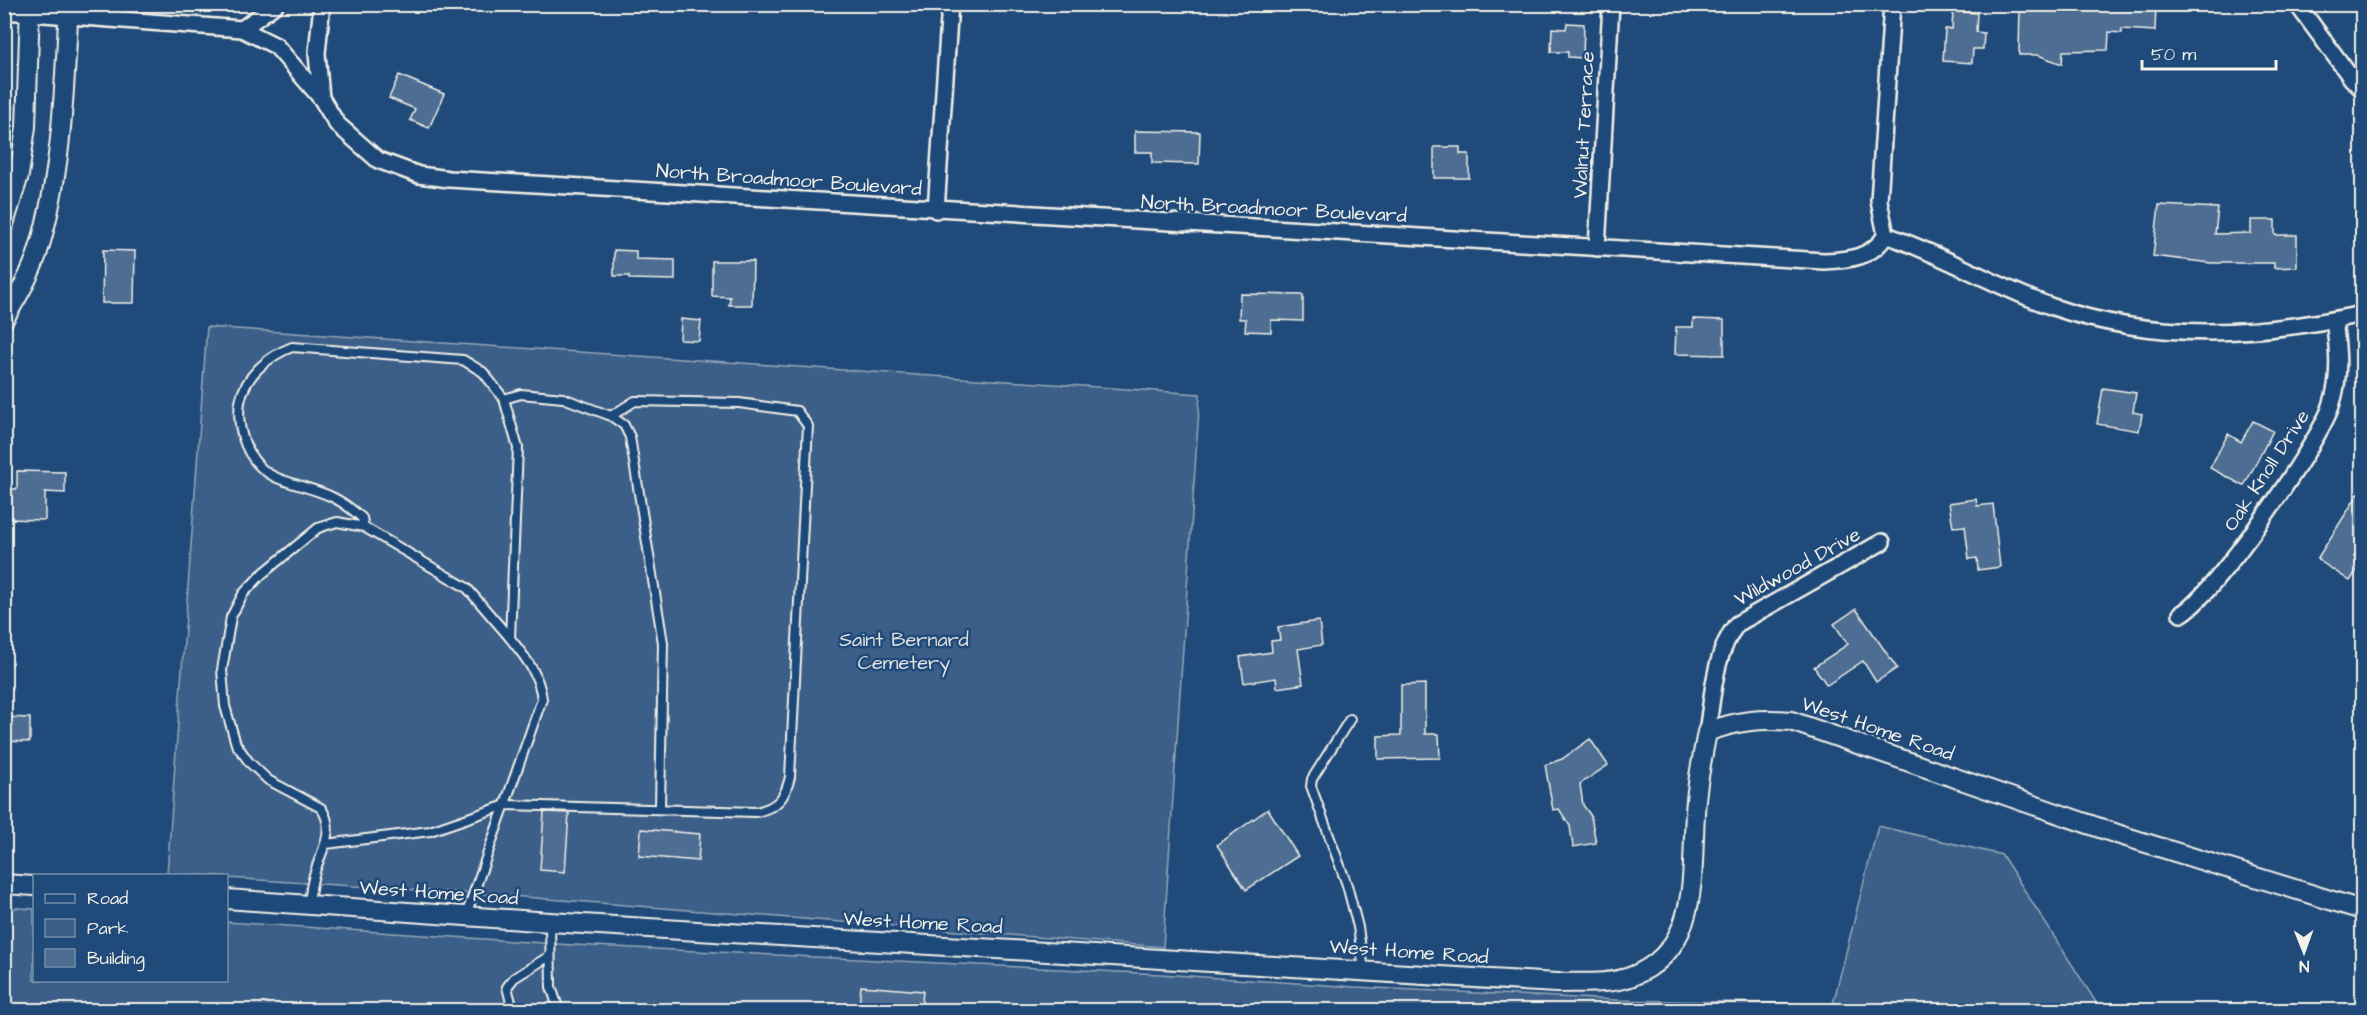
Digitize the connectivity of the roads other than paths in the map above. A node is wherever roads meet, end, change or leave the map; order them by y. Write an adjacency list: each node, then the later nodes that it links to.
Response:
1 (276, 4): 10 (street)
2 (322, 4): 12 (street)
3 (950, 4): 13 (street)
4 (1611, 4): 16 (street, Walnut Terrace)
5 (1892, 4): 15 (street)
6 (2297, 4): 11 (street)
7 (30, 9): 8 (street); 9 (street); 14 (street)
8 (69, 10): 10 (street); 18 (street)
9 (4, 11)
10 (242, 29): 12 (street, North Broadmoor Boulevard)
11 (2362, 89)
12 (321, 98): 13 (street, North Broadmoor Boulevard)
13 (936, 210): 16 (street, North Broadmoor Boulevard)
14 (4, 224)
15 (1886, 235): 16 (street, North Broadmoor Boulevard); 19 (street)
16 (1597, 249)
17 (2362, 314): 19 (street)
18 (4, 319)
19 (2334, 320): 24 (street, Oak Knoll Drive)
20 (504, 399): 21 (lane); 22 (lane); 25 (lane)
21 (611, 416): 29 (lane); 29 (lane)
22 (363, 527): 25 (lane); 30 (lane)
23 (1882, 542): 27 (street, Wildwood Drive)
24 (2181, 614)
25 (510, 638): 28 (lane)
26 (1350, 719): 39 (lane)
27 (1707, 732): 35 (street, West Home Road); 39 (street, West Home Road)
28 (506, 805): 29 (lane); 30 (lane); 36 (lane)
29 (660, 808)
30 (326, 844): 34 (lane)
31 (4, 884): 32 (street)
32 (33, 886)
33 (228, 899): 34 (street, West Home Road)
34 (309, 905): 36 (street, West Home Road)
35 (2362, 910)
36 (466, 917): 37 (street, West Home Road)
37 (550, 922): 38 (lane); 39 (street, West Home Road)
38 (548, 957): 40 (lane); 41 (lane)
39 (1364, 971)
40 (513, 1011)
41 (559, 1011)

